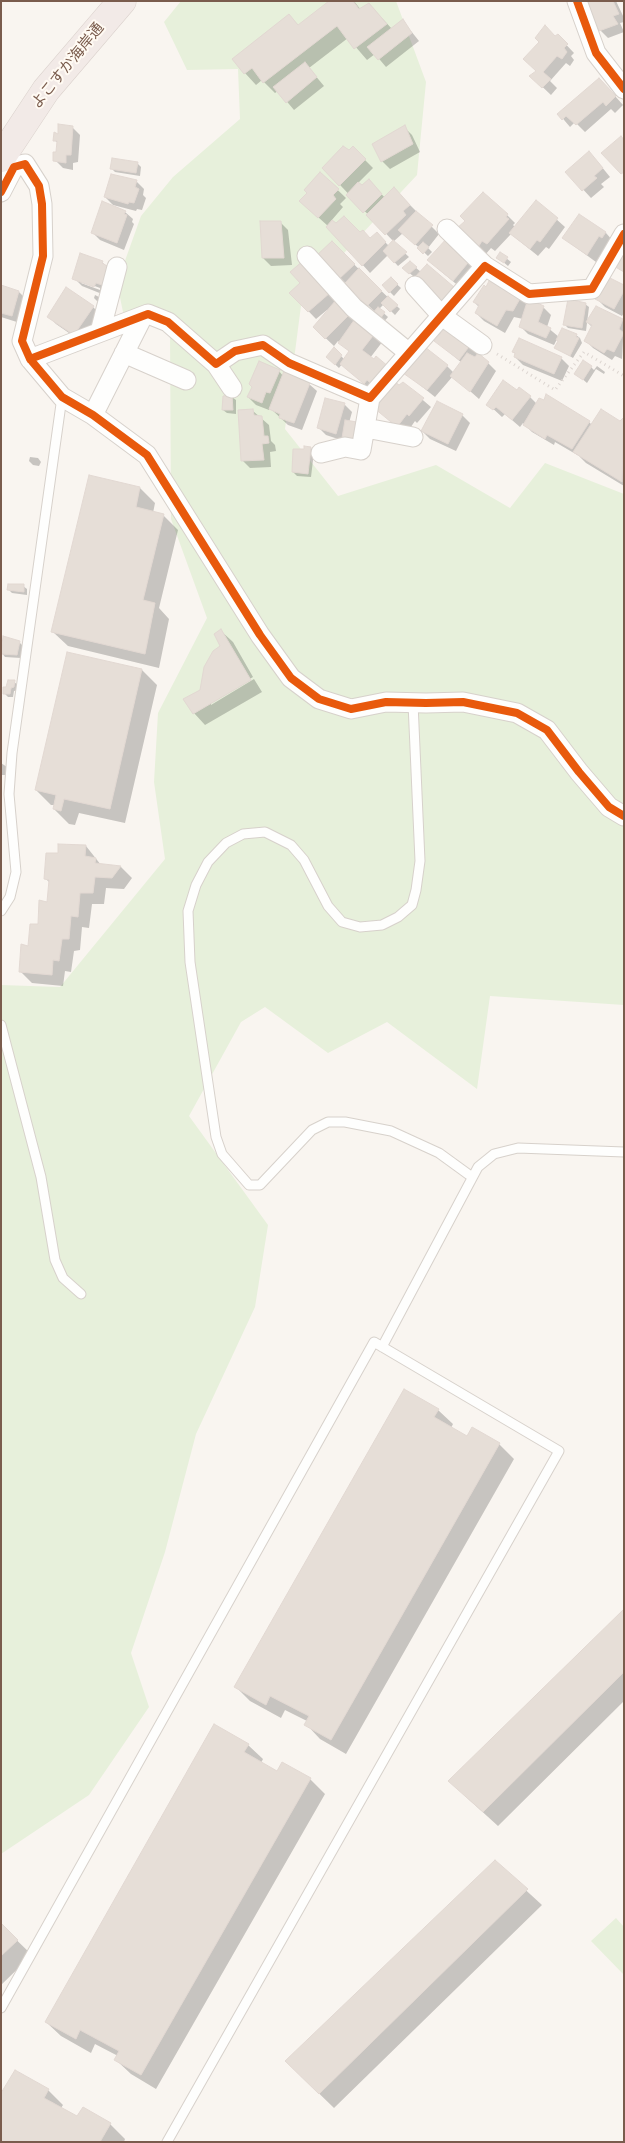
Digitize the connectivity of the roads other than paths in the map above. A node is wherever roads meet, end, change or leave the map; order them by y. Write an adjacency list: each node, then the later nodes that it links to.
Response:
1 (122, 1): 4 (highway, よこすか海岸通)
2 (577, 1): 3 (street)
3 (624, 88)
4 (1, 158)
5 (1, 192): 18 (street)
6 (447, 229): 9 (street)
7 (624, 234): 9 (street)
8 (307, 256): 17 (street)
9 (485, 266): 13 (street)
10 (117, 267): 14 (street)
11 (415, 286): 13 (street)
12 (143, 316): 14 (street); 16 (street); 19 (street)
13 (442, 316): 15 (street); 17 (street)
14 (100, 332): 18 (street)
15 (482, 345)
16 (124, 353): 20 (street); 24 (street)
17 (409, 353): 23 (street)
18 (30, 360): 22 (street)
19 (216, 364): 21 (street); 23 (street)
20 (186, 380)
21 (232, 388)
22 (62, 398): 24 (street); 30 (lane)
23 (370, 398): 25 (street)
24 (93, 415): 28 (street)
25 (366, 428): 26 (street); 27 (street)
26 (413, 437)
27 (321, 454)
28 (413, 703): 29 (street); 33 (lane)
29 (624, 816)
30 (1, 910)
31 (1, 1025): 34 (lane)
32 (624, 1152): 33 (lane)
33 (472, 1177): 35 (lane)
34 (81, 1294)
35 (382, 1346): 36 (lane); 37 (lane)
36 (1, 2008)
37 (167, 2142)

